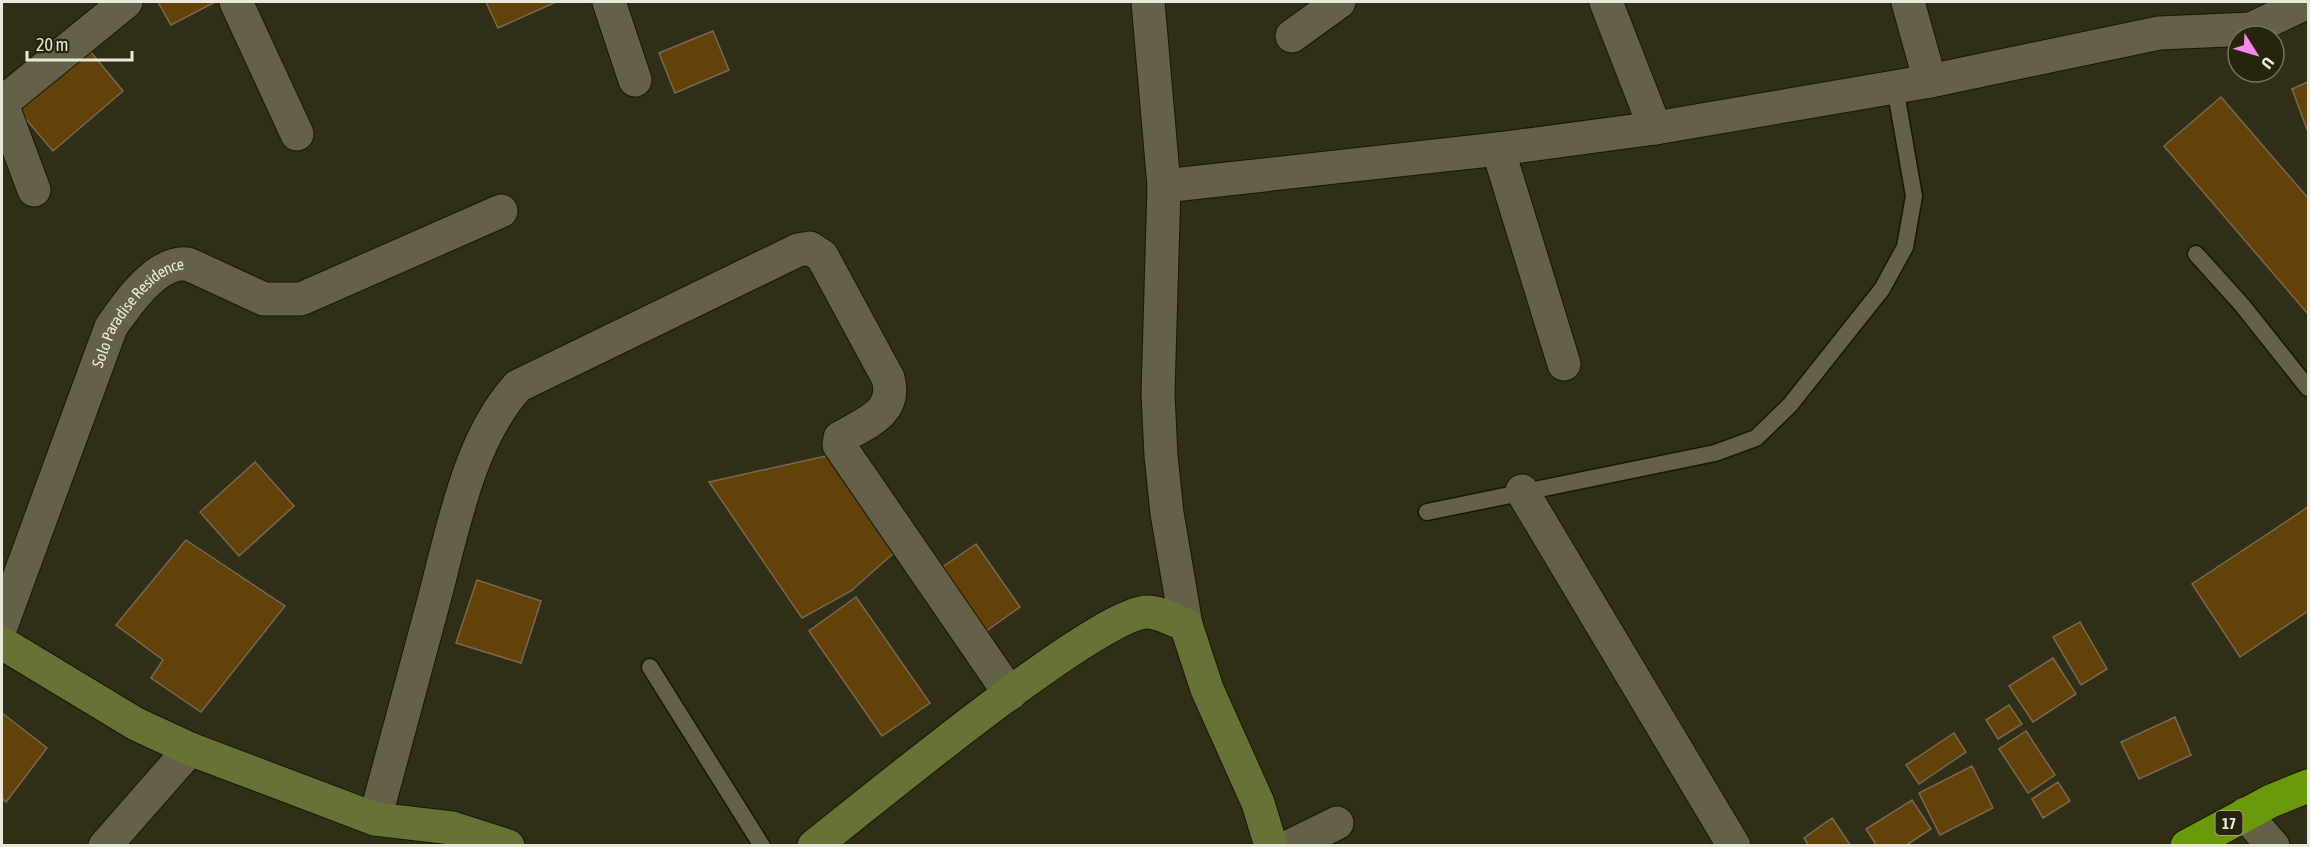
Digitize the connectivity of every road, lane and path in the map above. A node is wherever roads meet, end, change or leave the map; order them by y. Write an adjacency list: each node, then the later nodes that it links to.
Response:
1 (236, 2): 15 (street)
2 (609, 2): 10 (street)
3 (1148, 2): 17 (street)
4 (1339, 2): 9 (street)
5 (1606, 2): 14 (street)
6 (1908, 2): 11 (street)
7 (2308, 2): 11 (street)
8 (124, 3): 13 (street)
9 (1292, 36)
10 (635, 80)
11 (1930, 81): 12 (street)
12 (1895, 87): 14 (street); 23 (lane)
13 (2, 104): 18 (street)
14 (1655, 128): 16 (street)
15 (297, 134)
16 (1498, 149): 17 (street); 21 (street)
17 (1164, 186): 26 (street)
18 (34, 190)
19 (501, 211): 25 (street, Solo Paradise Residence)
20 (2196, 254): 22 (lane)
21 (1563, 364)
22 (2308, 388)
23 (1522, 491): 24 (lane); 41 (street)
24 (1426, 512)
25 (2, 624)
26 (1186, 625): 29 (street); 39 (street)
27 (2, 643): 30 (street)
28 (650, 667): 37 (lane)
29 (1010, 694): 33 (street); 38 (street)
30 (190, 749): 33 (street); 35 (street)
31 (2308, 786): 32 (highway, 17)
32 (2258, 807): 42 (highway, 17); 43 (street)
33 (375, 819): 36 (street)
34 (1337, 823): 40 (street)
35 (105, 846)
36 (508, 846)
37 (762, 846)
38 (814, 846)
39 (1271, 846)
40 (1290, 846)
41 (1734, 846)
42 (2187, 846)
43 (2273, 846)

